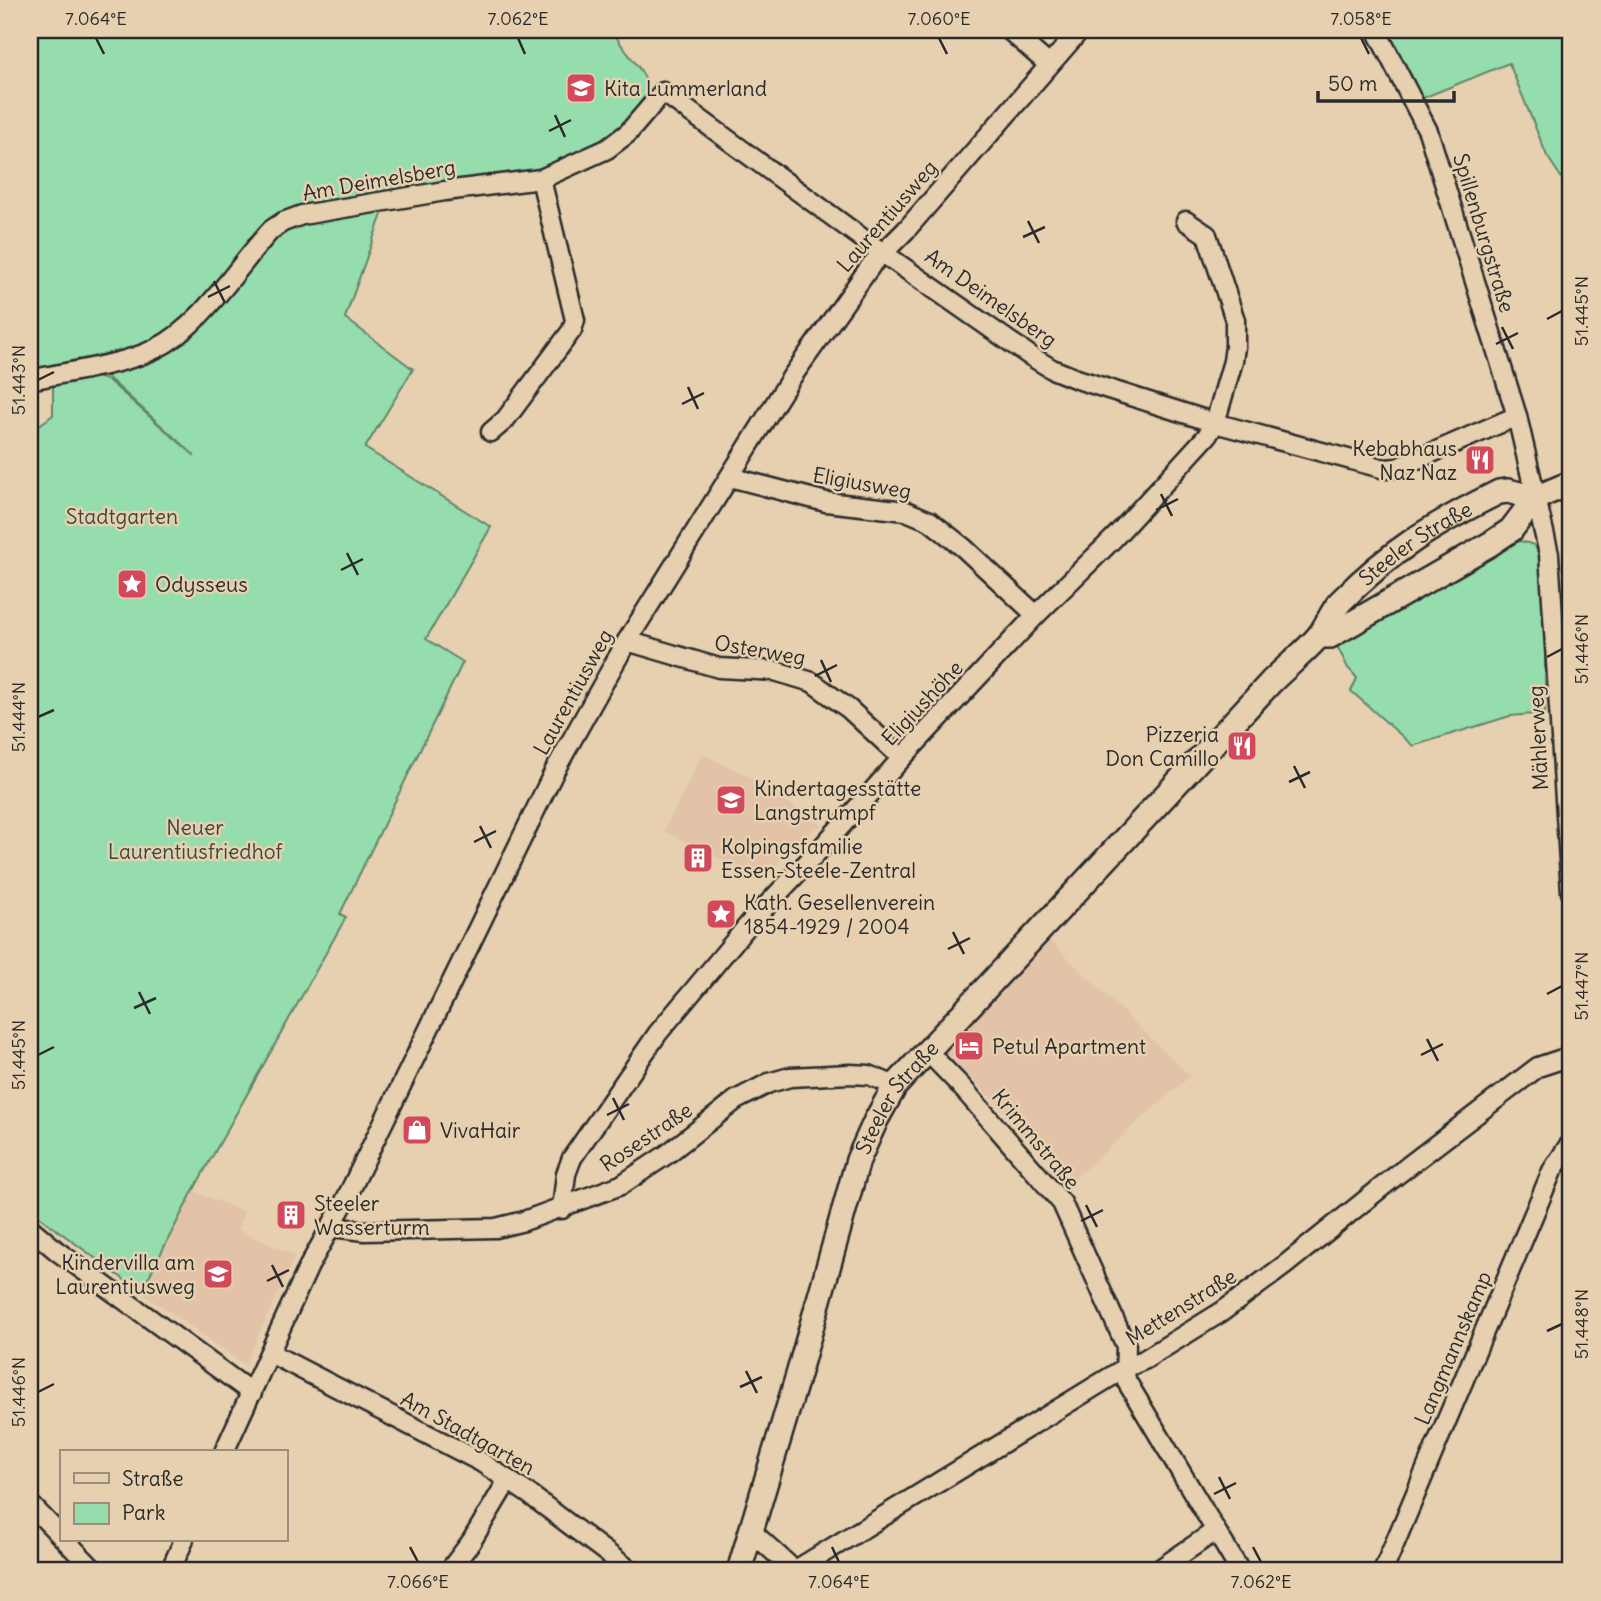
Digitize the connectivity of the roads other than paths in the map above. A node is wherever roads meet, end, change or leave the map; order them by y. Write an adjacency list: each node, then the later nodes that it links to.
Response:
1 (1009, 30): 4 (street)
2 (1080, 30): 4 (street, Laurentiusweg)
3 (1376, 30): 9 (street, Spillenburgstraße)
4 (1049, 65): 7 (street, Laurentiusweg)
5 (541, 179): 7 (street, Am Deimelsberg); 8 (street, Am Deimelsberg); 11 (street)
6 (1186, 221): 10 (street, Eligiushöhe)
7 (885, 252): 10 (street, Am Deimelsberg); 12 (street, Laurentiusweg)
8 (30, 380)
9 (1517, 416): 10 (street, Am Deimelsberg); 14 (street, Spillenburgstraße)
10 (1215, 423): 15 (street, Eligiushöhe)
11 (491, 432)
12 (730, 477): 15 (street, Eligiusweg); 17 (street, Laurentiusweg)
13 (1571, 483): 14 (main road)
14 (1535, 498): 16 (main road, Steeler Straße); 16 (main road, Steeler Straße); 19 (street, Mählerweg)
15 (1036, 615): 18 (street, Eligiushöhe)
16 (1319, 635): 20 (main road, Steeler Straße)
17 (627, 641): 18 (street, Osterweg); 25 (street, Laurentiusweg)
18 (902, 758): 24 (street, Eligiushöhe)
19 (1571, 892)
20 (926, 1050): 22 (main road, Steeler Straße); 28 (street, Krimmstraße)
21 (1571, 1056): 28 (street, Mettenstraße)
22 (895, 1086): 24 (street, Rosestraße); 33 (main road, Steeler Straße)
23 (1571, 1141): 46 (street, Langmannskamp)
24 (562, 1209): 25 (street, Rosestraße)
25 (332, 1227): 27 (street, Laurentiusweg)
26 (30, 1228): 29 (street)
27 (270, 1353): 29 (street, Laurentiusweg); 31 (street, Am Stadtgarten)
28 (1125, 1368): 34 (street, Krimmstraße); 43 (street, Mettenstraße)
29 (252, 1394): 30 (street, Laurentiusweg)
30 (225, 1450)
31 (508, 1480): 40 (street); 41 (street, Am Stadtgarten)
32 (30, 1504): 35 (street)
33 (751, 1531): 42 (main road, Steeler Straße); 43 (street, Mettenstraße)
34 (1215, 1531): 44 (street); 45 (street, Krimmstraße)
35 (60, 1535)
36 (67, 1542): 38 (street)
37 (183, 1542): 39 (street)
38 (95, 1571)
39 (170, 1571)
40 (449, 1571)
41 (631, 1571)
42 (739, 1571)
43 (794, 1571)
44 (1157, 1571)
45 (1240, 1571)
46 (1383, 1571)

